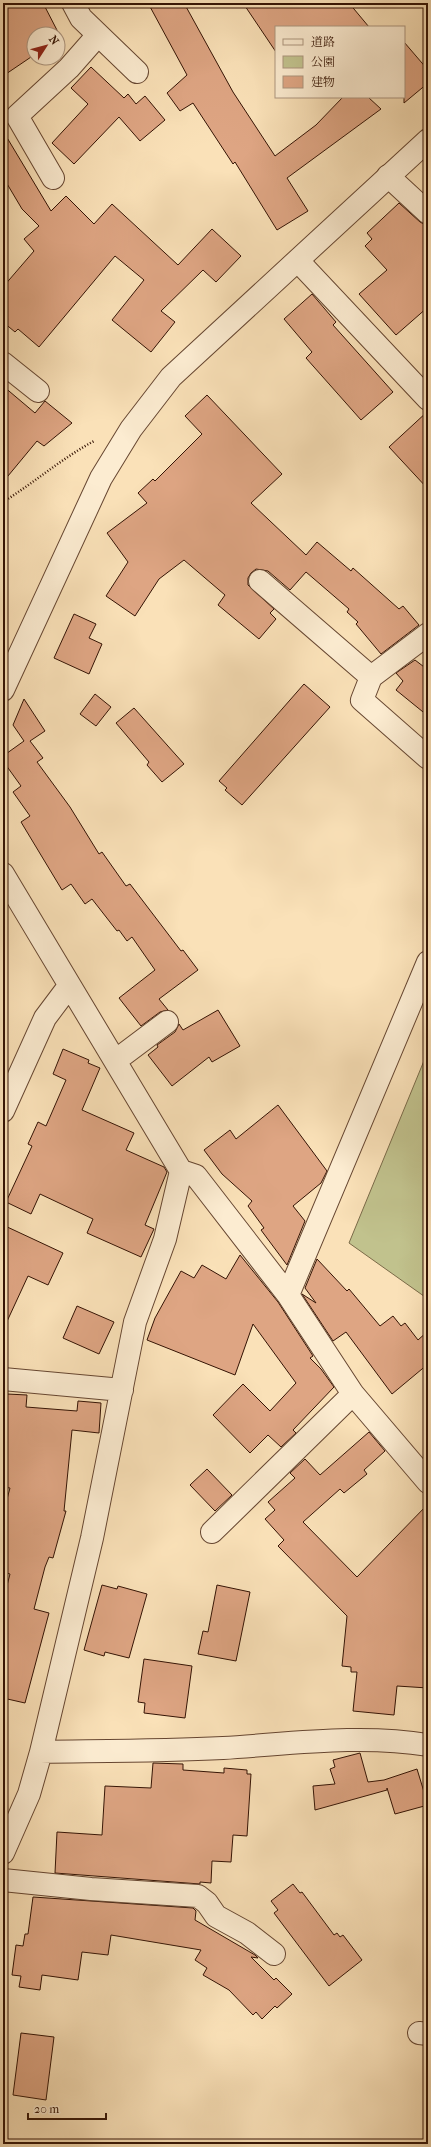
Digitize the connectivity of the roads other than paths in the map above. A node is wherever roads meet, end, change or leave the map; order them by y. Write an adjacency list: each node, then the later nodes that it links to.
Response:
1 (72, 3): 2 (street)
2 (98, 35): 3 (street); 6 (street)
3 (137, 72)
4 (428, 140): 5 (street)
5 (388, 176): 7 (street); 8 (street)
6 (52, 178)
7 (428, 213)
8 (298, 260): 11 (street); 15 (street)
9 (3, 363): 10 (street)
10 (38, 391)
11 (428, 399)
12 (260, 581): 14 (street)
13 (428, 634): 14 (street)
14 (371, 677): 16 (street)
15 (3, 690)
16 (428, 758)
17 (3, 874): 19 (street)
18 (428, 962): 24 (street)
19 (69, 986): 21 (street); 22 (street)
20 (167, 1022): 21 (street)
21 (115, 1061): 23 (street)
22 (3, 1111)
23 (181, 1171): 24 (street); 26 (street)
24 (288, 1295): 27 (street)
25 (3, 1379): 26 (street)
26 (122, 1390): 31 (street)
27 (353, 1394): 28 (street); 29 (street)
28 (428, 1482)
29 (212, 1532)
30 (428, 1745): 31 (street)
31 (41, 1752): 32 (street)
32 (3, 1852)
33 (3, 1880): 34 (street)
34 (274, 1954)

